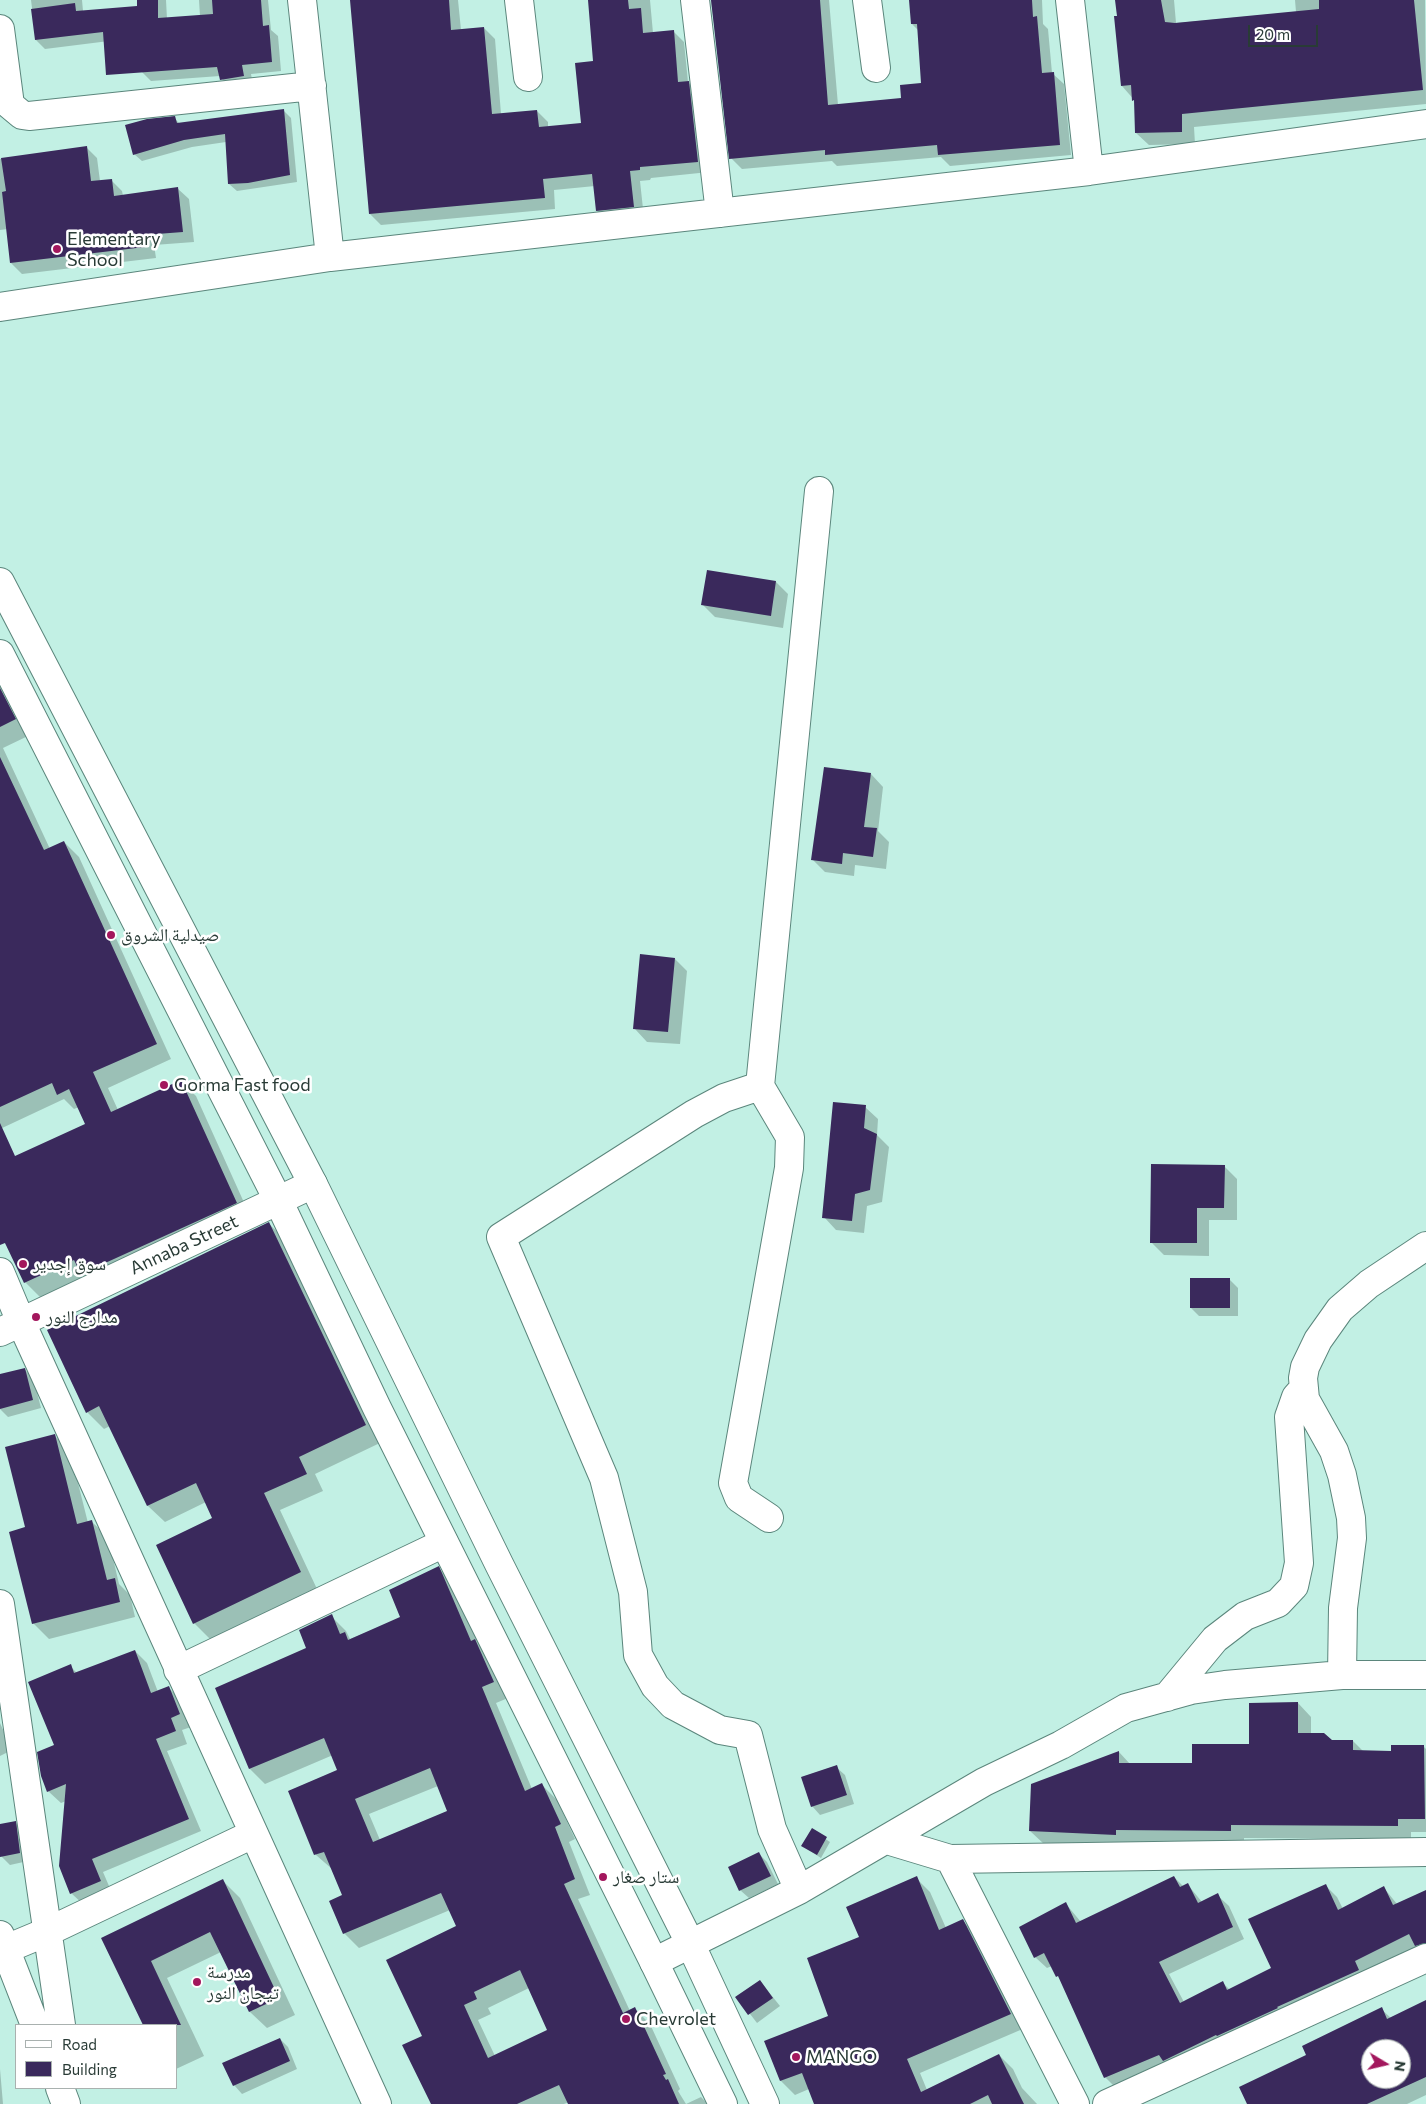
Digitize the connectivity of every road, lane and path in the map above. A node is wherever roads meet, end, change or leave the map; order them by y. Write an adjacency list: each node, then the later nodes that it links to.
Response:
1 (302, 0): 9 (street)
2 (519, 0): 8 (street)
3 (695, 0): 12 (street)
4 (867, 0): 7 (street)
5 (1070, 0): 11 (street)
6 (0, 29): 9 (street)
7 (876, 68)
8 (528, 77)
9 (312, 86): 13 (street)
10 (1426, 124): 11 (street)
11 (1089, 171): 12 (street)
12 (720, 213): 13 (street)
13 (330, 257): 14 (street)
14 (0, 307)
15 (819, 491): 18 (street)
16 (0, 582): 19 (street)
17 (0, 654): 20 (street)
18 (760, 1086): 25 (street); 36 (street)
19 (314, 1184): 20 (street, Annaba Street); 39 (street)
20 (278, 1200): 23 (street, Annaba Street); 26 (street)
21 (1426, 1246): 24 (street)
22 (0, 1272): 23 (street)
23 (10, 1327): 28 (street)
24 (1304, 1388): 30 (street); 31 (street)
25 (769, 1518)
26 (444, 1543): 28 (street); 41 (street)
27 (0, 1604): 37 (street)
28 (178, 1670): 32 (street)
29 (1426, 1675): 30 (street)
30 (1342, 1676): 31 (street)
31 (1168, 1696): 33 (street)
32 (253, 1834): 37 (street); 50 (street)
33 (887, 1840): 35 (street); 36 (street)
34 (1426, 1852): 35 (street)
35 (950, 1859): 53 (street)
36 (799, 1890): 39 (street)
37 (49, 1931): 38 (street); 42 (street)
38 (3, 1942): 43 (street)
39 (690, 1943): 41 (street); 52 (street)
40 (1426, 1958): 54 (street)
41 (654, 1962): 51 (street)
42 (55, 1973): 43 (street); 45 (street)
43 (10, 1985): 44 (street)
44 (34, 2024)
45 (61, 2024)
46 (60, 2089): 48 (street)
47 (69, 2089): 49 (street)
48 (66, 2104)
49 (71, 2104)
50 (377, 2104)
51 (723, 2104)
52 (765, 2104)
53 (1075, 2104)
54 (1107, 2104)

